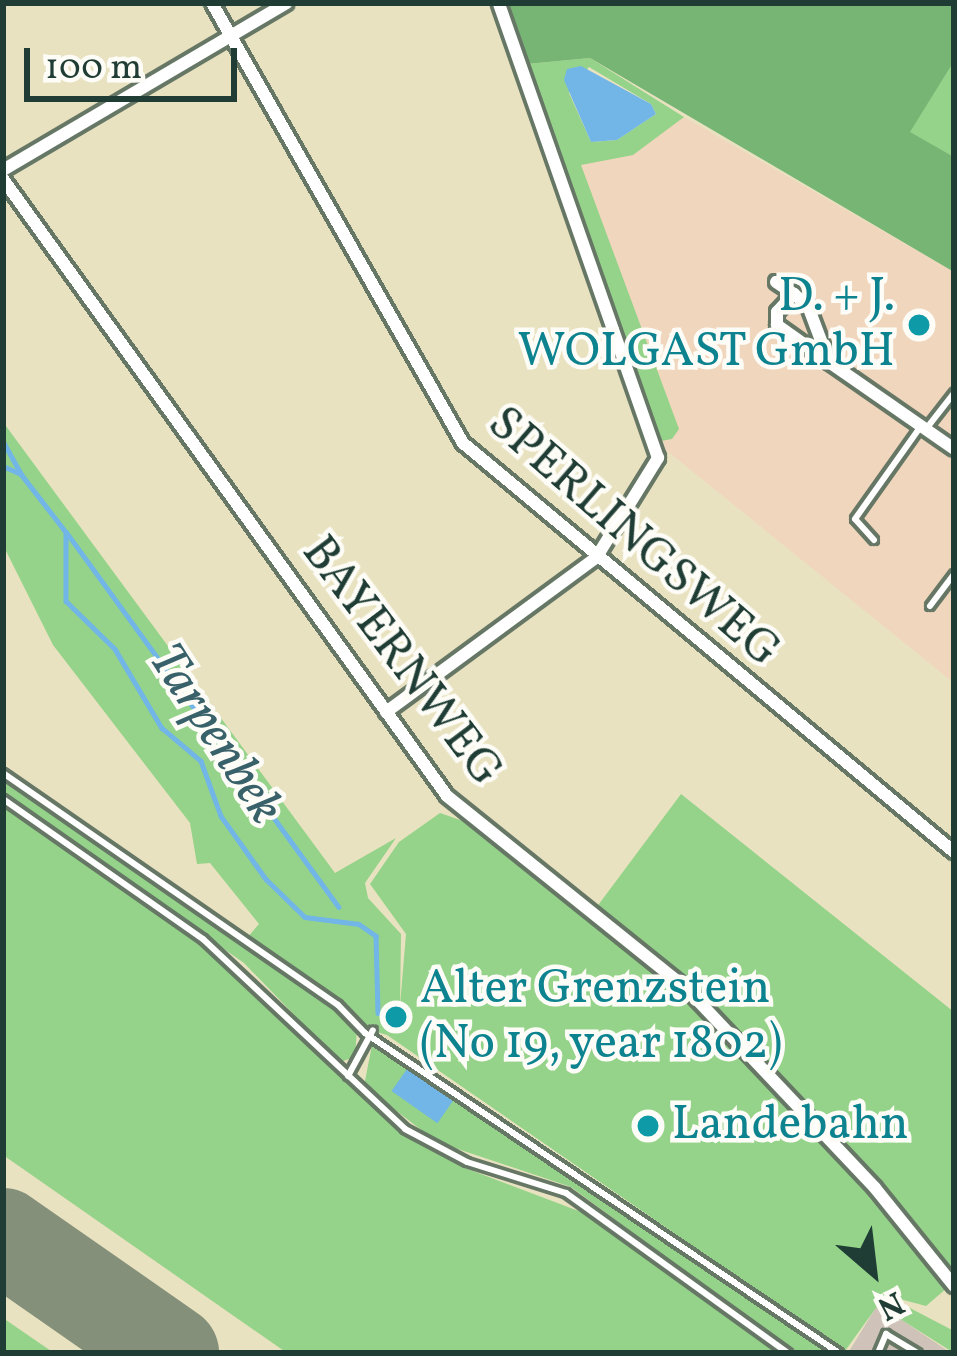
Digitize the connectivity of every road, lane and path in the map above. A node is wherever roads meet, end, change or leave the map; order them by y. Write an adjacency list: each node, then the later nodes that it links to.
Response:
1 (212, 3): 4 (street, SPERLINGSWEG)
2 (287, 3): 4 (street)
3 (499, 3): 14 (street)
4 (230, 32): 5 (street); 14 (street, SPERLINGSWEG)
5 (3, 170)
6 (3, 179): 17 (street, BAYERNWEG)
7 (776, 282): 8 (street)
8 (794, 294): 9 (street); 9 (street)
9 (829, 362): 11 (street)
10 (954, 392): 11 (lane)
11 (924, 428): 12 (street); 13 (lane)
12 (954, 449)
13 (874, 540)
14 (596, 559): 17 (street); 20 (street, SPERLINGSWEG)
15 (954, 574): 16 (lane)
16 (930, 606)
17 (386, 712): 23 (street, BAYERNWEG)
18 (3, 773): 21 (lane)
19 (3, 800): 22 (lane)
20 (954, 852)
21 (372, 1033): 22 (lane); 25 (lane)
22 (348, 1076): 24 (lane)
23 (954, 1286)
24 (788, 1353)
25 (839, 1353)
26 (878, 1353): 27 (lane)
27 (919, 1353)

